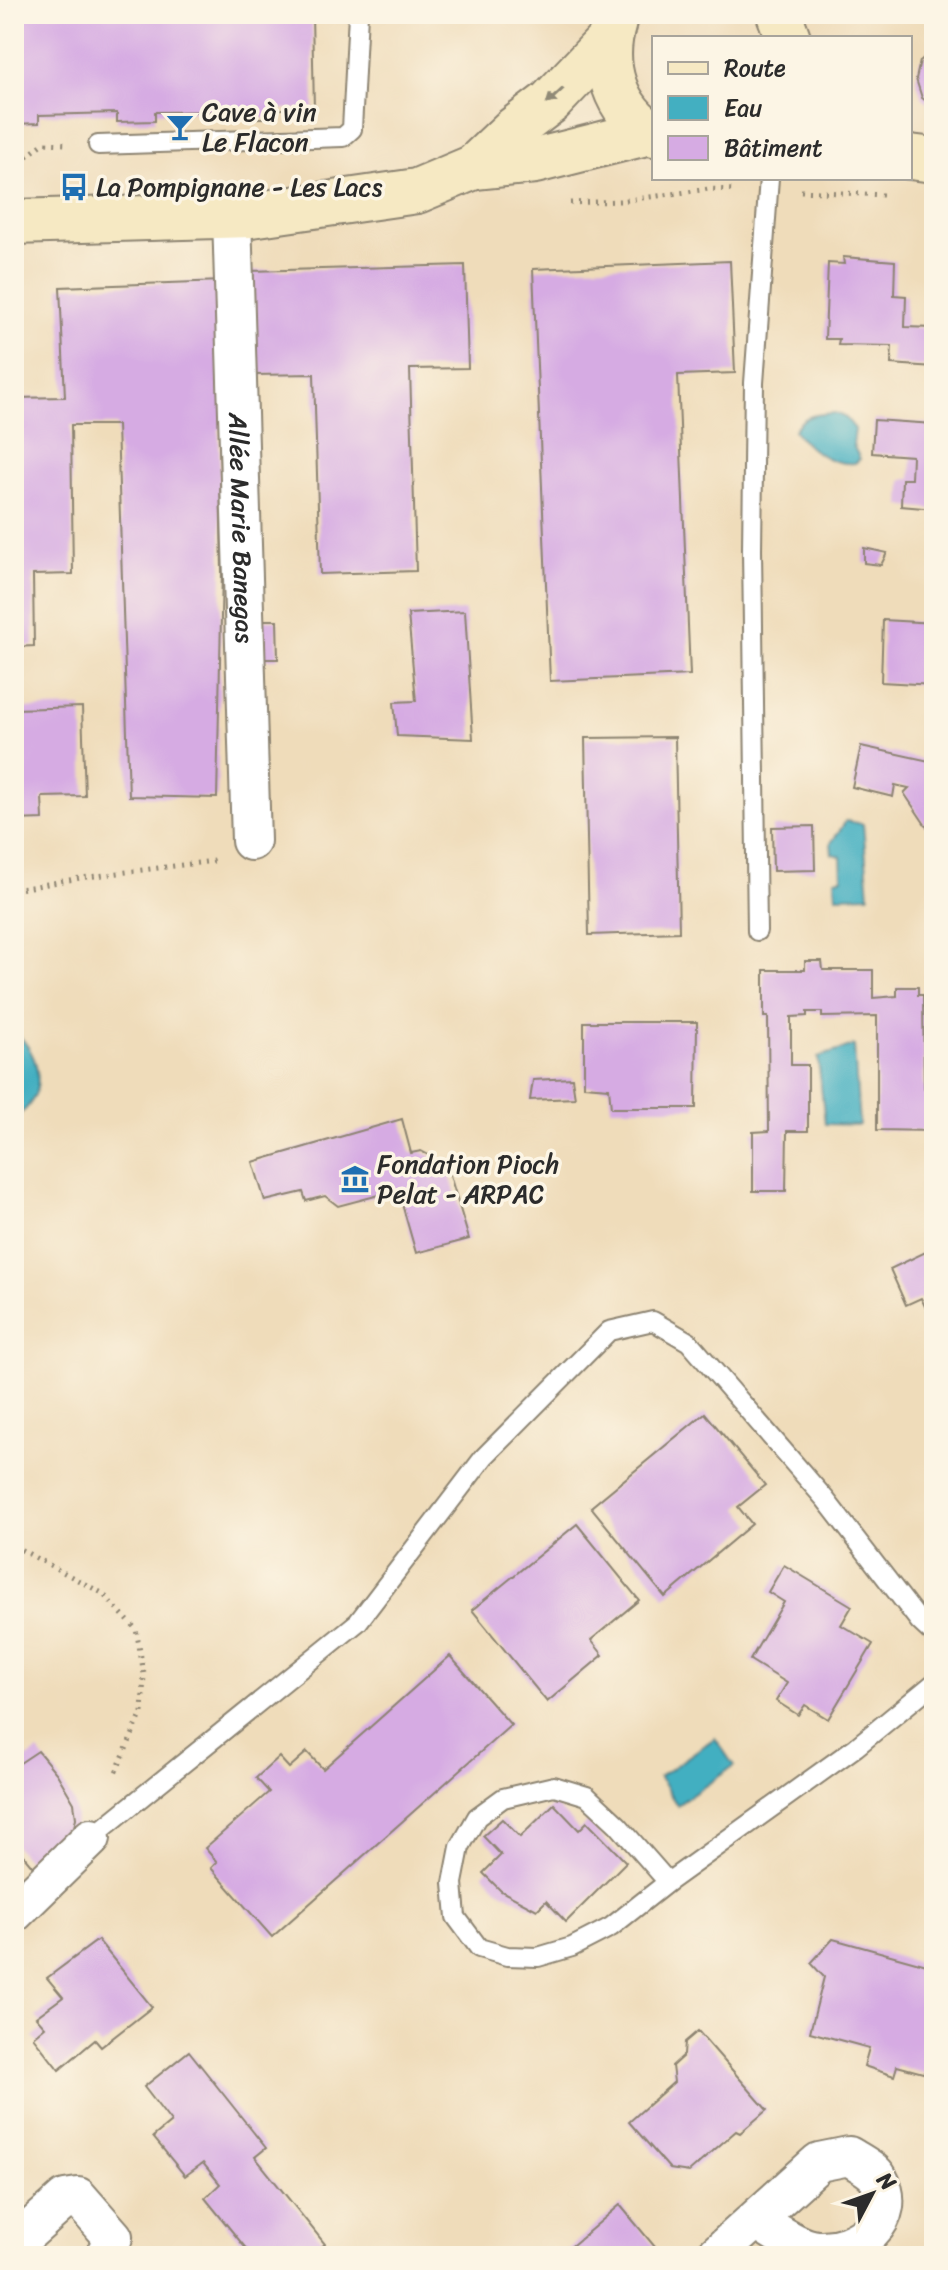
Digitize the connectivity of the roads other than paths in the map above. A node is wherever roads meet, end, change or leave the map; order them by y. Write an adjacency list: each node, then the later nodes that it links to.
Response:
1 (358, 14): 6 (lane)
2 (779, 14): 4 (main road)
3 (613, 27): 5 (main road); 9 (main road, one-way to 9)
4 (787, 36)
5 (652, 133): 9 (main road)
6 (98, 145)
7 (912, 157): 8 (main road)
8 (934, 160)
9 (474, 167): 11 (main road)
10 (769, 180): 14 (lane)
11 (232, 216): 12 (main road); 13 (street, Allée Marie Banegas)
12 (14, 222)
13 (251, 841)
14 (757, 931)
15 (934, 1635): 17 (lane)
16 (934, 1683): 18 (lane)
17 (91, 1838): 19 (street)
18 (668, 1882): 18 (lane)
19 (14, 1913)
20 (756, 2220): 23 (street)
21 (14, 2256): 22 (street)
22 (105, 2256)
23 (715, 2256)

